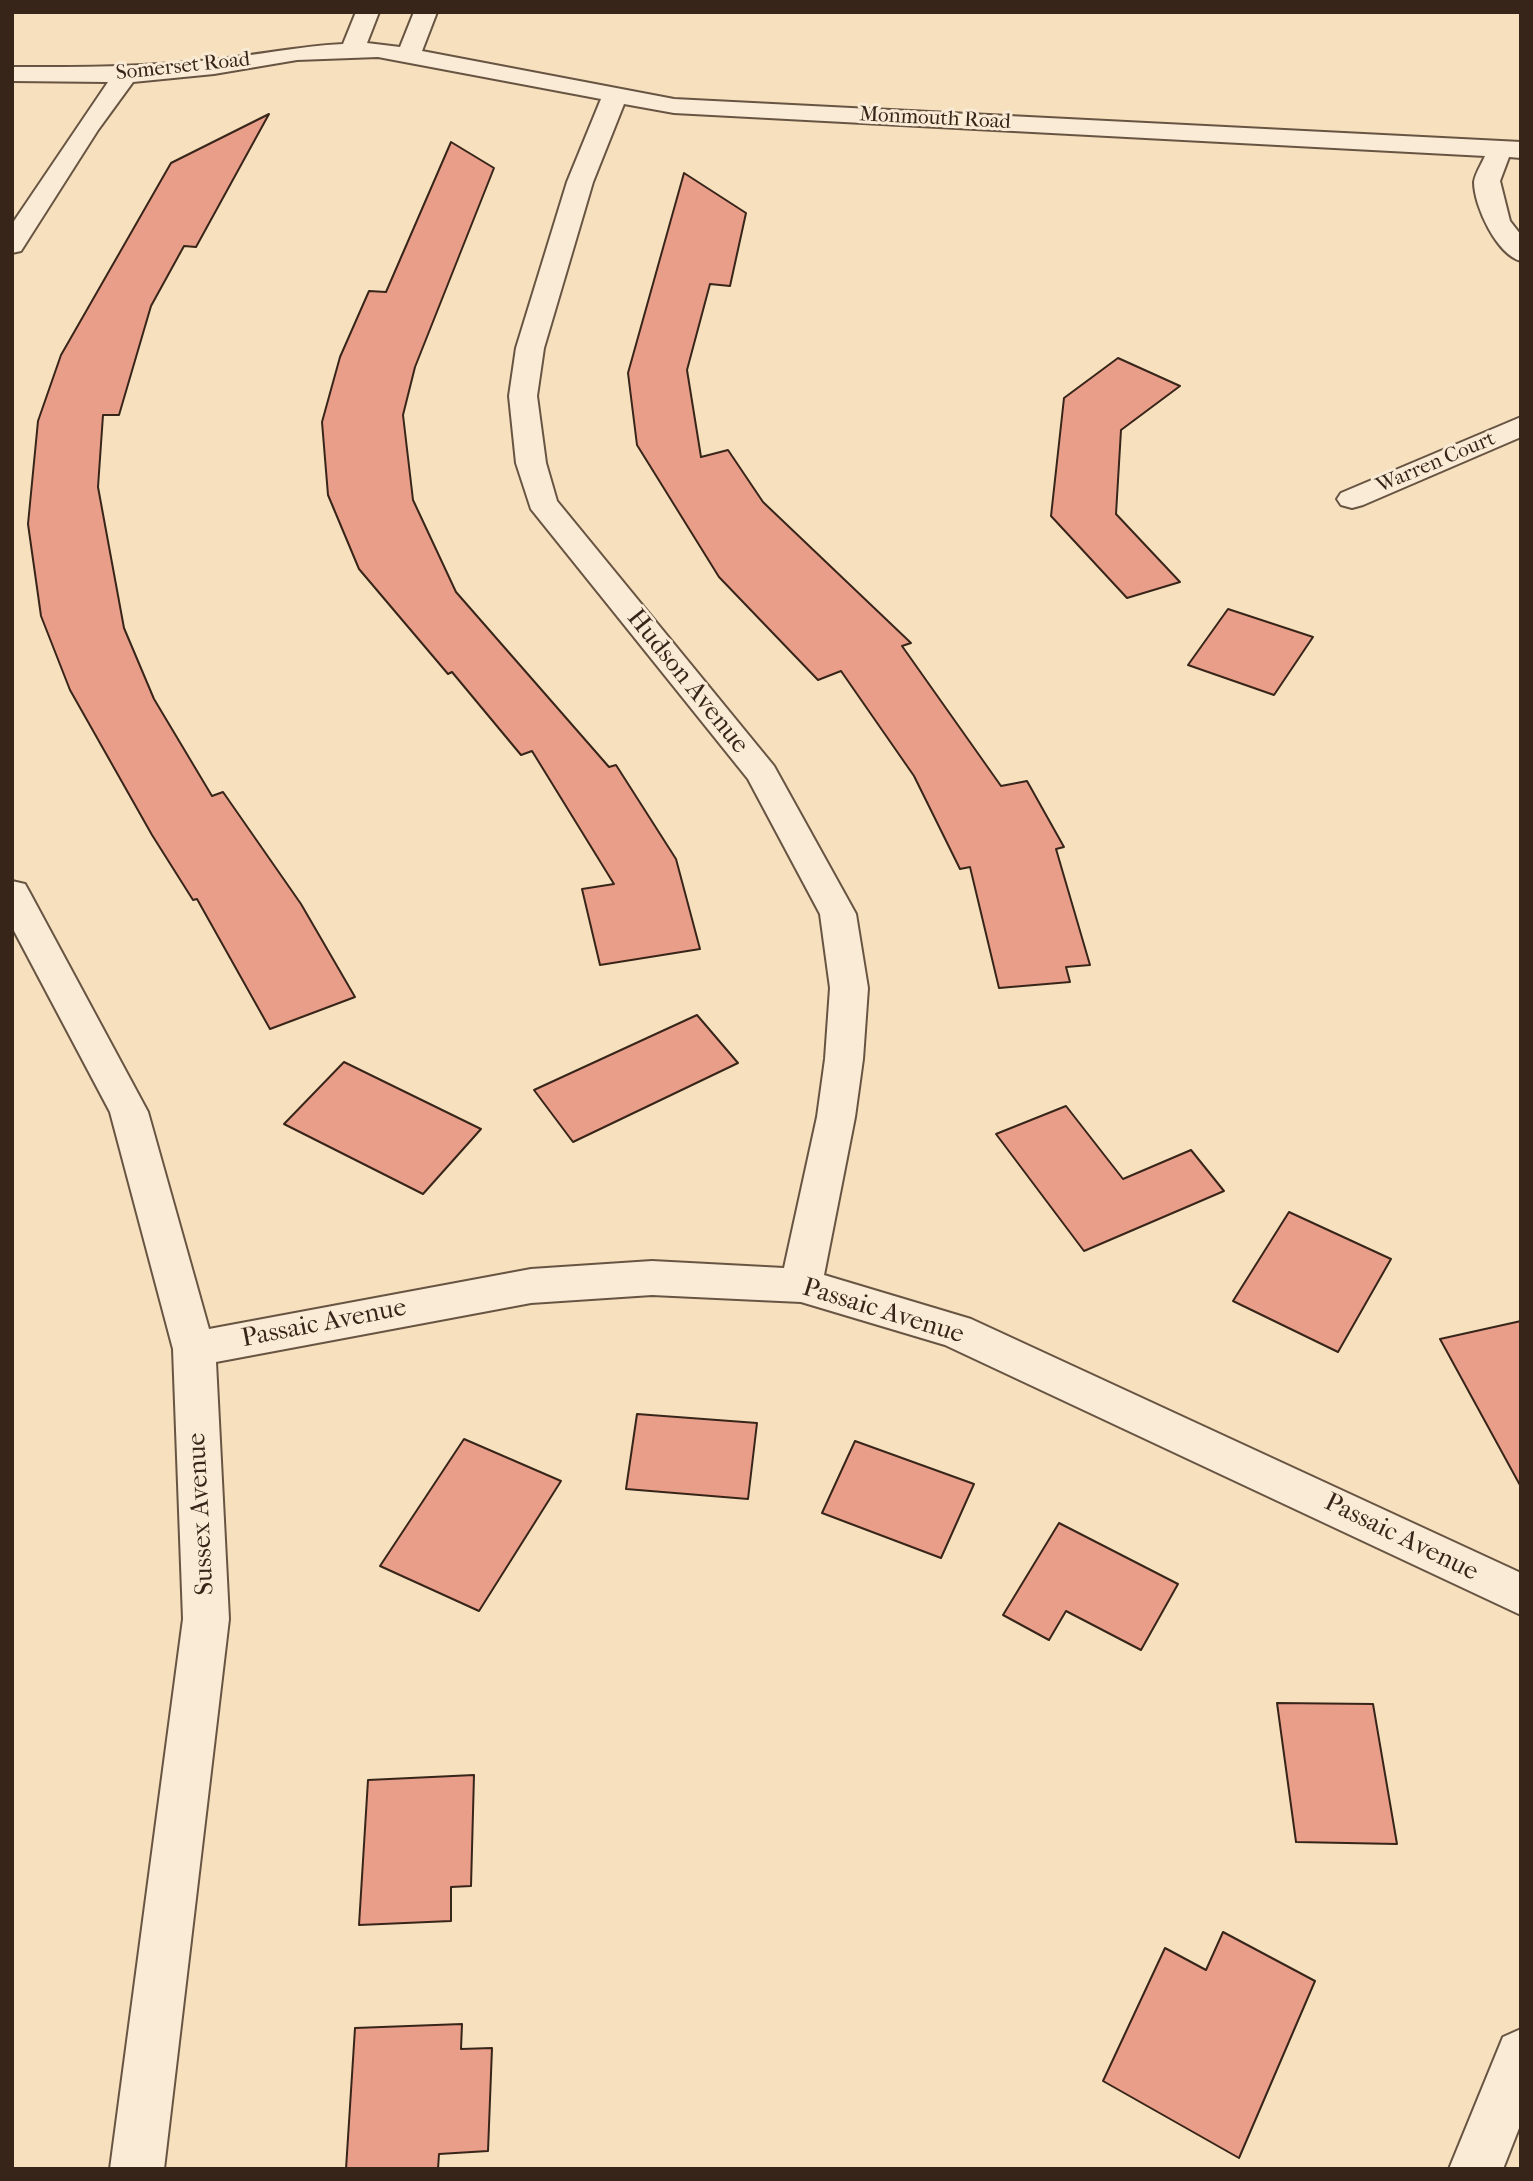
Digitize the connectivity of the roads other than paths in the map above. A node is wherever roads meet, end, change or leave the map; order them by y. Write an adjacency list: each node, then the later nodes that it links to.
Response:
1 (368, 12): 3 (street)
2 (426, 12): 4 (street)
3 (353, 49): 4 (street, Monmouth Road); 6 (street, Somerset Road)
4 (409, 54): 7 (street, Monmouth Road)
5 (12, 74): 6 (street, Somerset Road)
6 (126, 75): 9 (street)
7 (614, 97): 8 (street, Monmouth Road); 14 (street, Hudson Avenue)
8 (1510, 150): 10 (street)
9 (12, 244)
10 (1521, 253)
11 (1521, 426): 12 (street, Warren Court)
12 (1352, 499)
13 (18, 916): 15 (street, Sussex Avenue)
14 (801, 1285): 15 (street, Passaic Avenue); 16 (street, Passaic Avenue)
15 (194, 1349): 18 (street, Sussex Avenue)
16 (1521, 1595)
17 (1521, 2055): 19 (street)
18 (137, 2169)
19 (1476, 2169)

